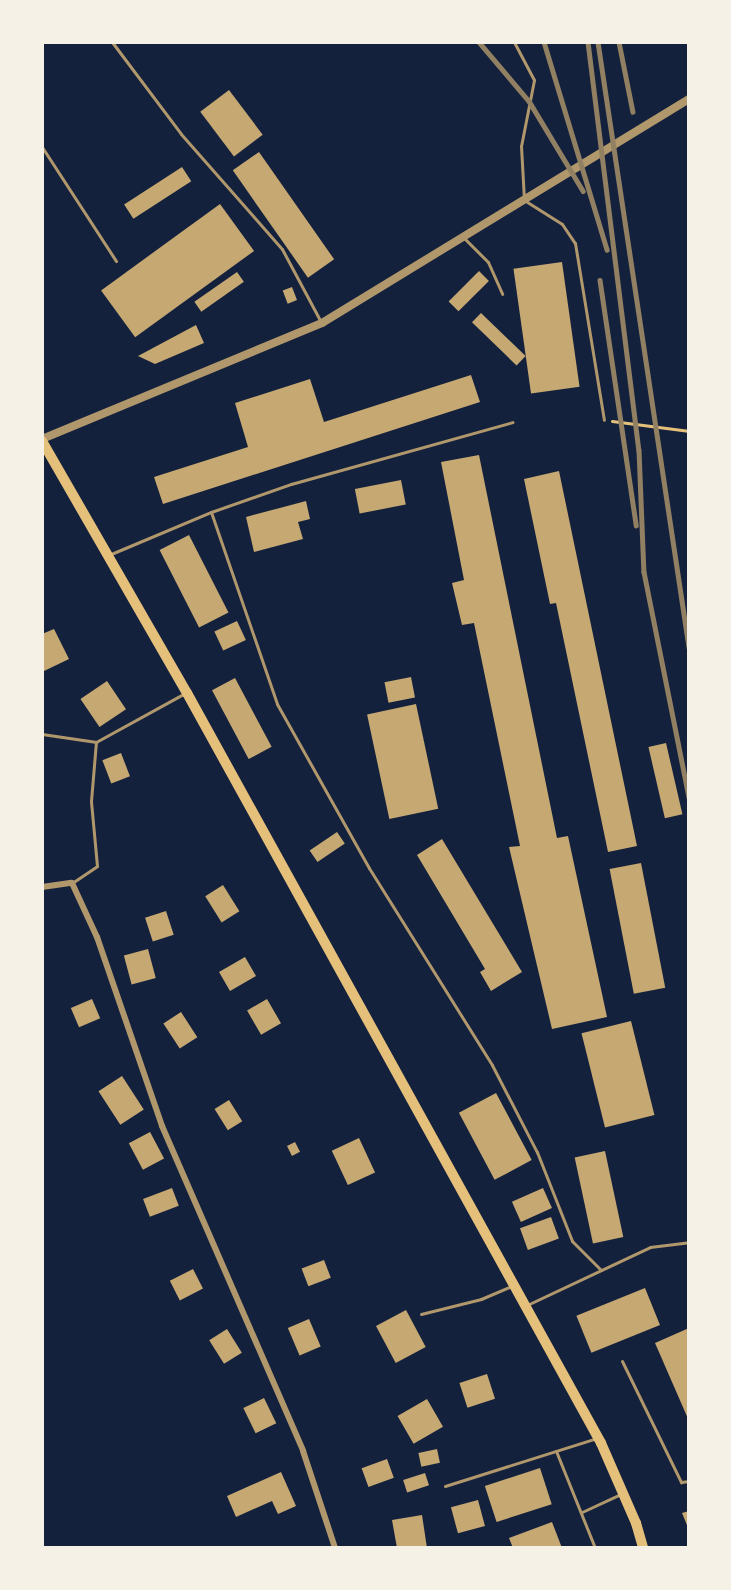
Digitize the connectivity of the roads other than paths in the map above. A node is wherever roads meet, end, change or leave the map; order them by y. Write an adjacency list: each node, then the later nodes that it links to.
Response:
1 (112, 42): 9 (lane)
2 (514, 42): 5 (lane)
3 (689, 99): 5 (street)
4 (42, 147): 7 (lane)
5 (524, 200): 6 (street); 10 (lane)
6 (463, 237): 8 (lane); 9 (street)
7 (117, 261)
8 (502, 294)
9 (322, 323): 12 (street)
10 (604, 420)
11 (513, 422): 13 (lane)
12 (42, 440): 14 (main road)
13 (211, 512): 14 (lane); 21 (lane)
14 (109, 555): 15 (main road)
15 (187, 693): 17 (lane); 22 (main road)
16 (42, 734): 17 (lane)
17 (96, 742): 18 (lane)
18 (72, 883): 19 (street); 32 (street)
19 (42, 887)
20 (689, 1242): 21 (lane)
21 (601, 1270): 23 (lane)
22 (514, 1285): 23 (main road); 24 (lane)
23 (525, 1306): 26 (main road)
24 (422, 1314)
25 (622, 1361): 28 (lane)
26 (598, 1438): 27 (lane); 30 (main road)
27 (556, 1451): 29 (lane); 31 (lane)
28 (689, 1481)
29 (445, 1486)
30 (623, 1493): 31 (lane); 34 (main road)
31 (582, 1512): 33 (lane)
32 (335, 1548)
33 (596, 1548)
34 (643, 1548)

